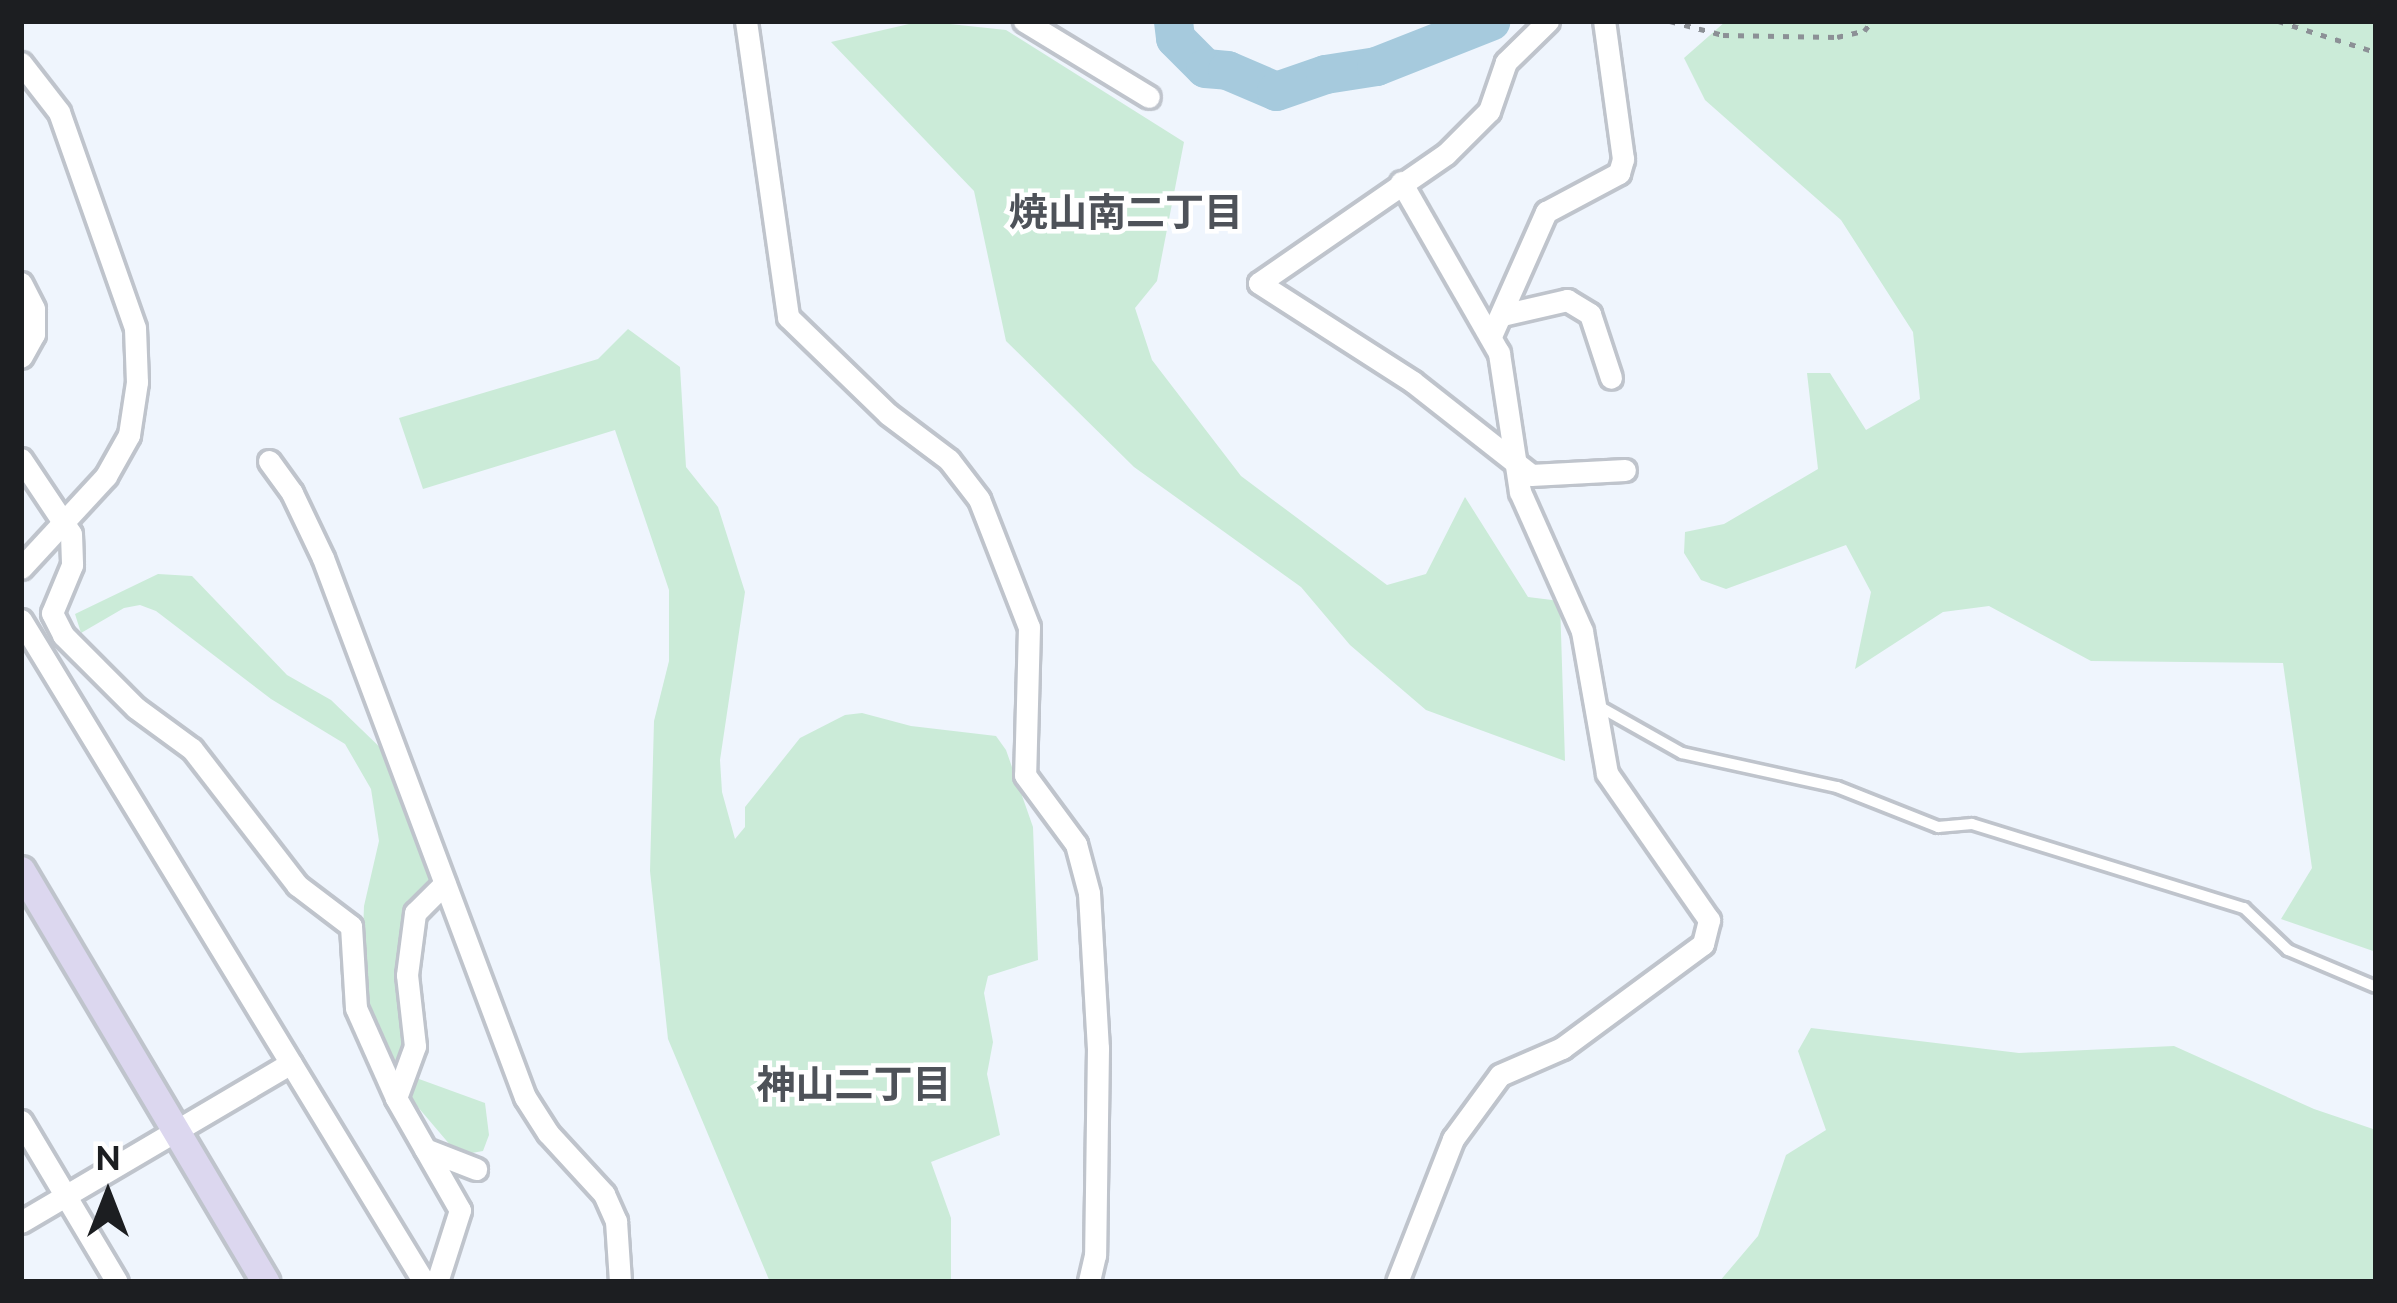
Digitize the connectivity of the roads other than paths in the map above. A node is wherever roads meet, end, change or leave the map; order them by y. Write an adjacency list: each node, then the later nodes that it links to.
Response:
1 (746, 21): 37 (street)
2 (1024, 21): 6 (street)
3 (1548, 21): 7 (street)
4 (1604, 21): 9 (street)
5 (21, 63): 16 (street)
6 (1149, 98)
7 (1401, 182): 9 (street); 13 (street)
8 (21, 283): 10 (street)
9 (1496, 325): 11 (street); 13 (street)
10 (21, 357)
11 (1611, 378)
12 (21, 459): 16 (street)
13 (1514, 460): 15 (street); 20 (street)
14 (269, 461): 22 (street)
15 (1625, 470)
16 (64, 521): 17 (street); 25 (street)
17 (21, 568)
18 (21, 620): 19 (street)
19 (29, 651): 24 (street)
20 (1594, 704): 23 (lane); 38 (street)
21 (21, 870): 27 (street)
22 (445, 883): 25 (street); 36 (street)
23 (2376, 987)
24 (291, 1063): 27 (street); 34 (street)
25 (396, 1098): 28 (street)
26 (21, 1121): 30 (street)
27 (175, 1133): 30 (street); 33 (street)
28 (425, 1149): 29 (street); 35 (street)
29 (476, 1169)
30 (65, 1196): 31 (street); 32 (street)
31 (21, 1222)
32 (117, 1282)
33 (266, 1282)
34 (424, 1282)
35 (437, 1282)
36 (620, 1282)
37 (1089, 1282)
38 (1397, 1282)

